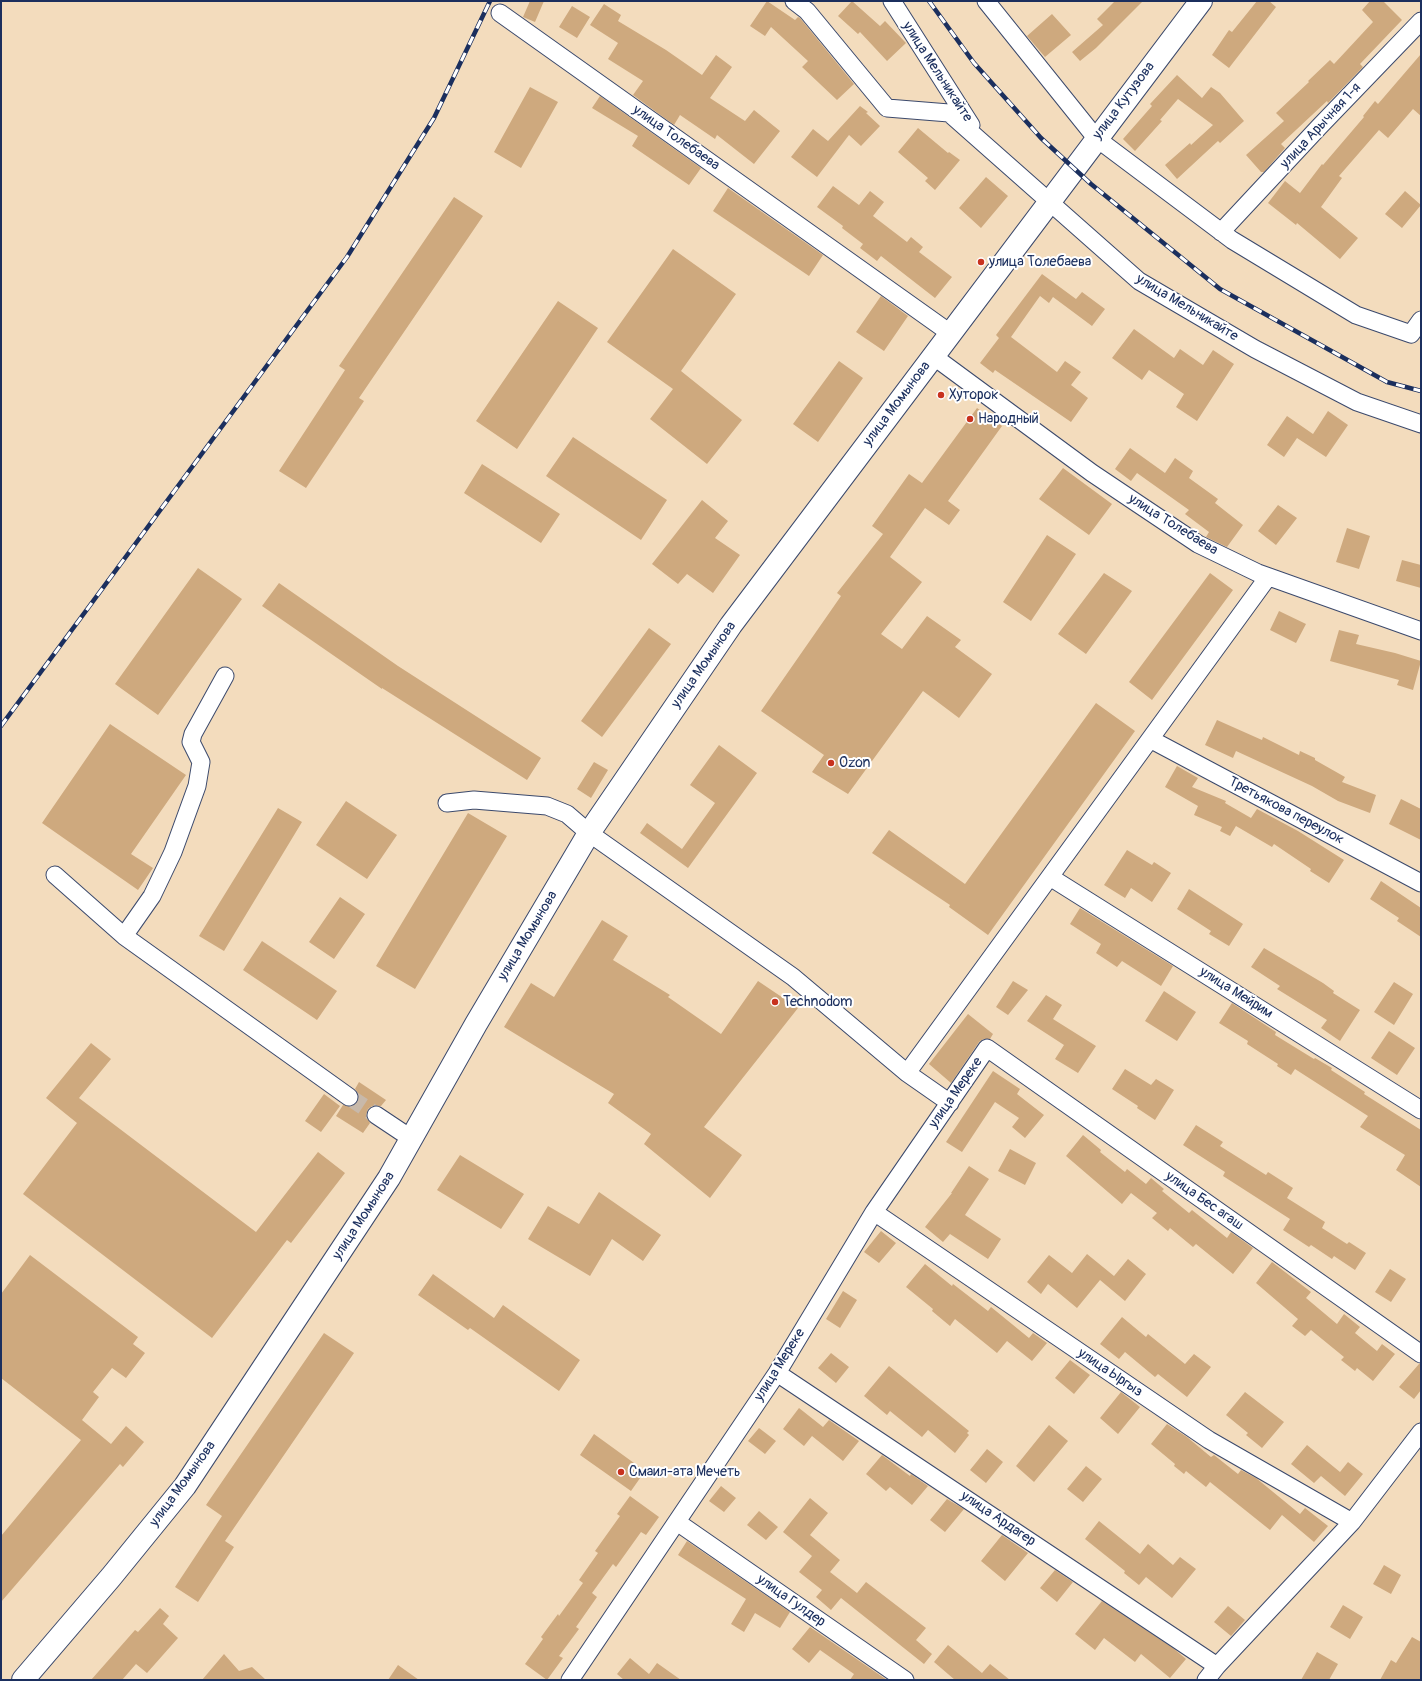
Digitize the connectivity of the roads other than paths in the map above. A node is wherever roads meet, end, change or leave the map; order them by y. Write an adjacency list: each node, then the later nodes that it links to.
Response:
1 (794, 1): 8 (street, улица Мельникайте)
2 (892, 1): 8 (street, улица Мельникайте)
3 (986, 1): 7 (street)
4 (1200, 1): 7 (main road, улица Кутузова)
5 (500, 13): 12 (street, улица Толебаева)
6 (1421, 21): 10 (street, улица Арычная 1-я)
7 (1096, 138): 9 (main road, улица Кутузова); 10 (street)
8 (983, 143): 9 (street, улица Мельникайте)
9 (1048, 202): 12 (main road, улица Момынова); 14 (street, улица Мельникайте)
10 (1221, 232): 11 (street)
11 (1421, 320)
12 (950, 333): 13 (main road, улица Момынова)
13 (933, 356): 15 (street, улица Толебаева); 20 (main road, улица Момынова)
14 (1421, 424)
15 (1268, 577): 16 (street, улица Толебаева); 18 (street)
16 (1421, 631)
17 (225, 676): 24 (street)
18 (1150, 739): 22 (street); 23 (street, Третьякова переулок)
19 (447, 803): 20 (street)
20 (589, 833): 26 (street); 31 (main road, улица Момынова)
21 (55, 875): 24 (street)
22 (1050, 876): 26 (street); 29 (street, улица Мейрим)
23 (1421, 884)
24 (124, 936): 27 (street)
25 (987, 1048): 28 (street, улица Мереке); 33 (street, улица Бес агаш)
26 (908, 1073): 28 (street)
27 (349, 1097)
28 (950, 1103): 32 (street, улица Мереке)
29 (1421, 1110)
30 (376, 1115): 31 (street)
31 (412, 1139): 39 (main road, улица Момынова)
32 (874, 1212): 34 (street, улица Мереке); 37 (street, улица Ыргыз)
33 (1421, 1354)
34 (777, 1372): 36 (street, улица Мереке); 38 (street, улица Ардагер)
35 (1421, 1432): 37 (street)
36 (676, 1522): 40 (street, улица Мереке); 41 (street, улица Гулдер)
37 (1352, 1522): 38 (street)
38 (1217, 1666): 42 (street)
39 (23, 1680)
40 (570, 1680)
41 (905, 1680)
42 (1206, 1680)

